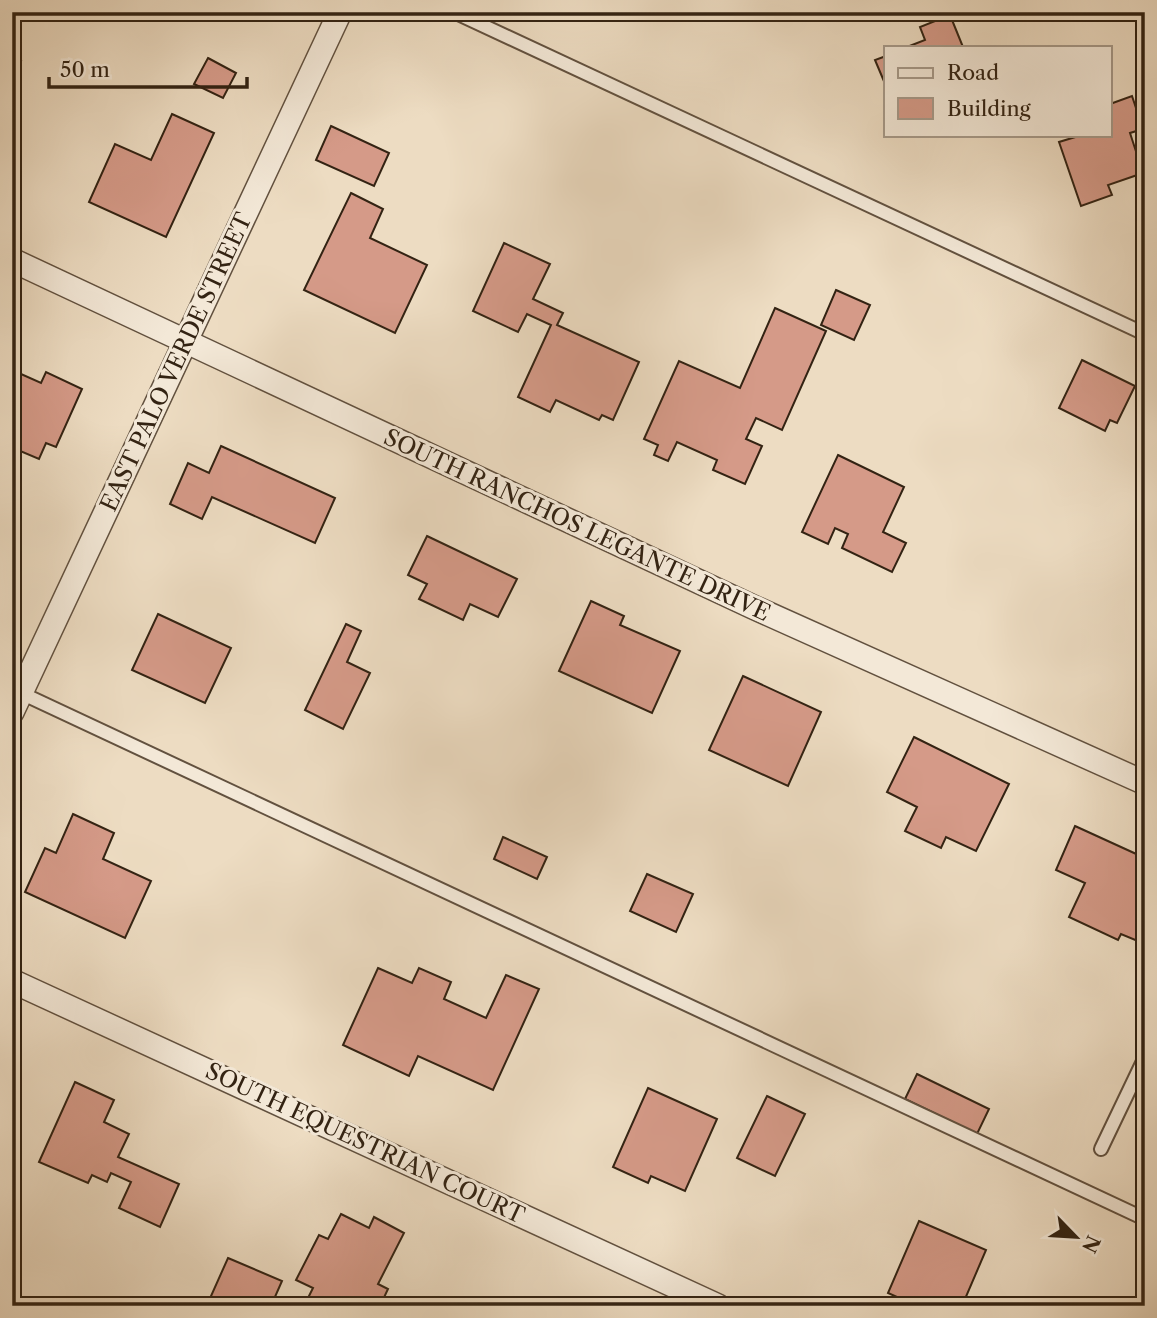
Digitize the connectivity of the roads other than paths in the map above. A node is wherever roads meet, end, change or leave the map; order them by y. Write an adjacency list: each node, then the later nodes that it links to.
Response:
1 (340, 12): 5 (street, EAST PALO VERDE STREET)
2 (454, 12): 4 (lane)
3 (12, 260): 5 (street, SOUTH RANCHOS LEGANTE DRIVE)
4 (1145, 334)
5 (185, 342): 6 (street, EAST PALO VERDE STREET); 7 (street, SOUTH RANCHOS LEGANTE DRIVE)
6 (17, 703): 11 (lane)
7 (1145, 783)
8 (12, 981): 12 (street, SOUTH EQUESTRIAN COURT)
9 (1145, 1057): 10 (lane)
10 (1101, 1149)
11 (1145, 1219)
12 (718, 1306)

